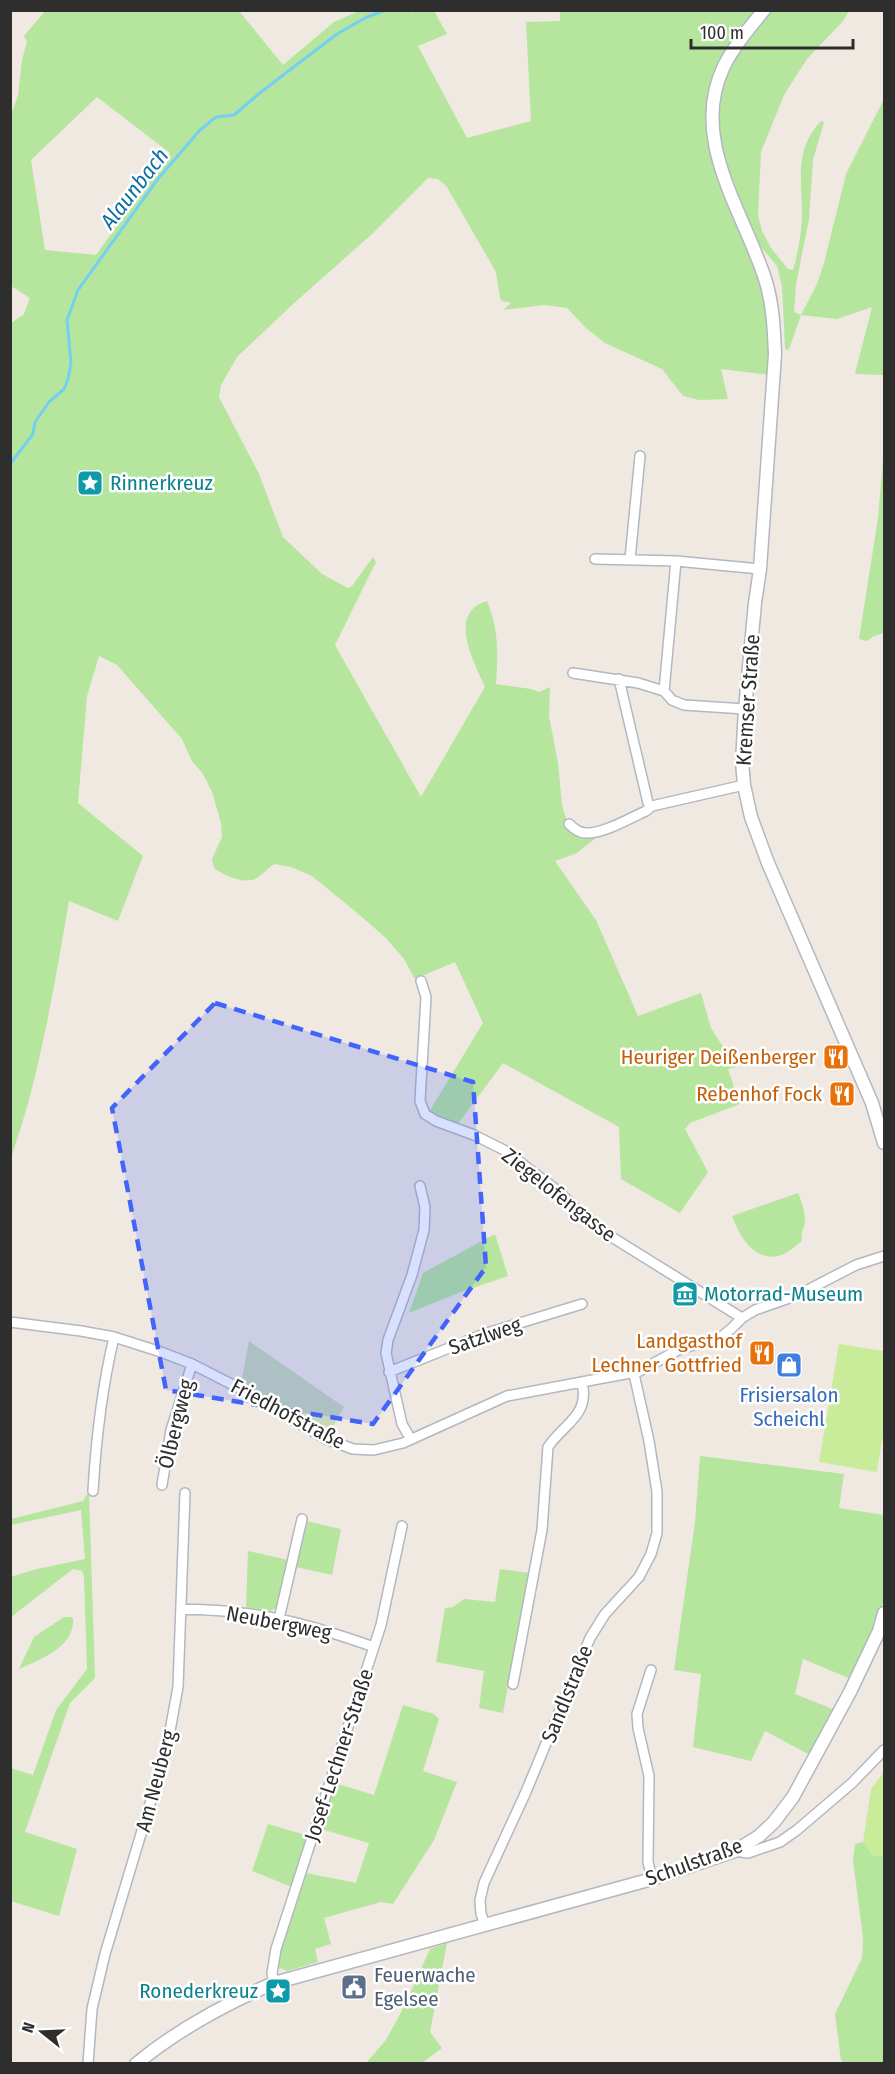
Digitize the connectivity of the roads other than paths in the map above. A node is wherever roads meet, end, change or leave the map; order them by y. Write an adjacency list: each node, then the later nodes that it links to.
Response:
1 (765, 10): 6 (street, Kremser Straße)
2 (640, 456): 4 (street)
3 (595, 559): 4 (street)
4 (630, 559): 5 (street)
5 (676, 561): 6 (street); 9 (street)
6 (760, 569): 10 (street, Kremser Straße)
7 (573, 673): 8 (street)
8 (619, 679): 9 (street); 12 (street)
9 (664, 691): 10 (street)
10 (745, 709): 11 (street, Kremser Straße)
11 (744, 785): 12 (street); 15 (street, Kremser Straße)
12 (652, 806): 13 (street)
13 (569, 824)
14 (421, 981): 19 (street, Ziegelofengasse)
15 (885, 1143)
16 (420, 1186): 23 (street)
17 (885, 1256): 19 (street)
18 (582, 1304): 23 (street, Satzlweg)
19 (742, 1318): 24 (street)
20 (10, 1322): 21 (street, Friedhofstraße)
21 (114, 1337): 22 (street, Friedhofstraße); 28 (street)
22 (192, 1364): 26 (street, Friedhofstraße); 27 (street, Ölbergweg)
23 (389, 1372): 26 (street)
24 (634, 1374): 25 (street, Friedhofstraße); 41 (street, Sandlstraße)
25 (582, 1382): 26 (street, Friedhofstraße); 37 (street)
26 (410, 1438)
27 (162, 1485)
28 (93, 1491)
29 (185, 1493): 32 (street, Am Neuberg)
30 (302, 1519): 34 (street)
31 (402, 1526): 35 (street, Josef-Lechner-Straße)
32 (182, 1609): 34 (street, Neubergweg); 43 (street, Am Neuberg)
33 (885, 1613): 39 (street, Schulstraße)
34 (279, 1619): 35 (street, Neubergweg)
35 (374, 1647): 42 (street, Josef-Lechner-Straße)
36 (651, 1670): 40 (street)
37 (513, 1684)
38 (885, 1750): 39 (street)
39 (735, 1851): 40 (street, Schulstraße)
40 (652, 1879): 41 (street, Schulstraße)
41 (485, 1924): 42 (street)
42 (274, 1983): 44 (street)
43 (88, 2064)
44 (136, 2064)

